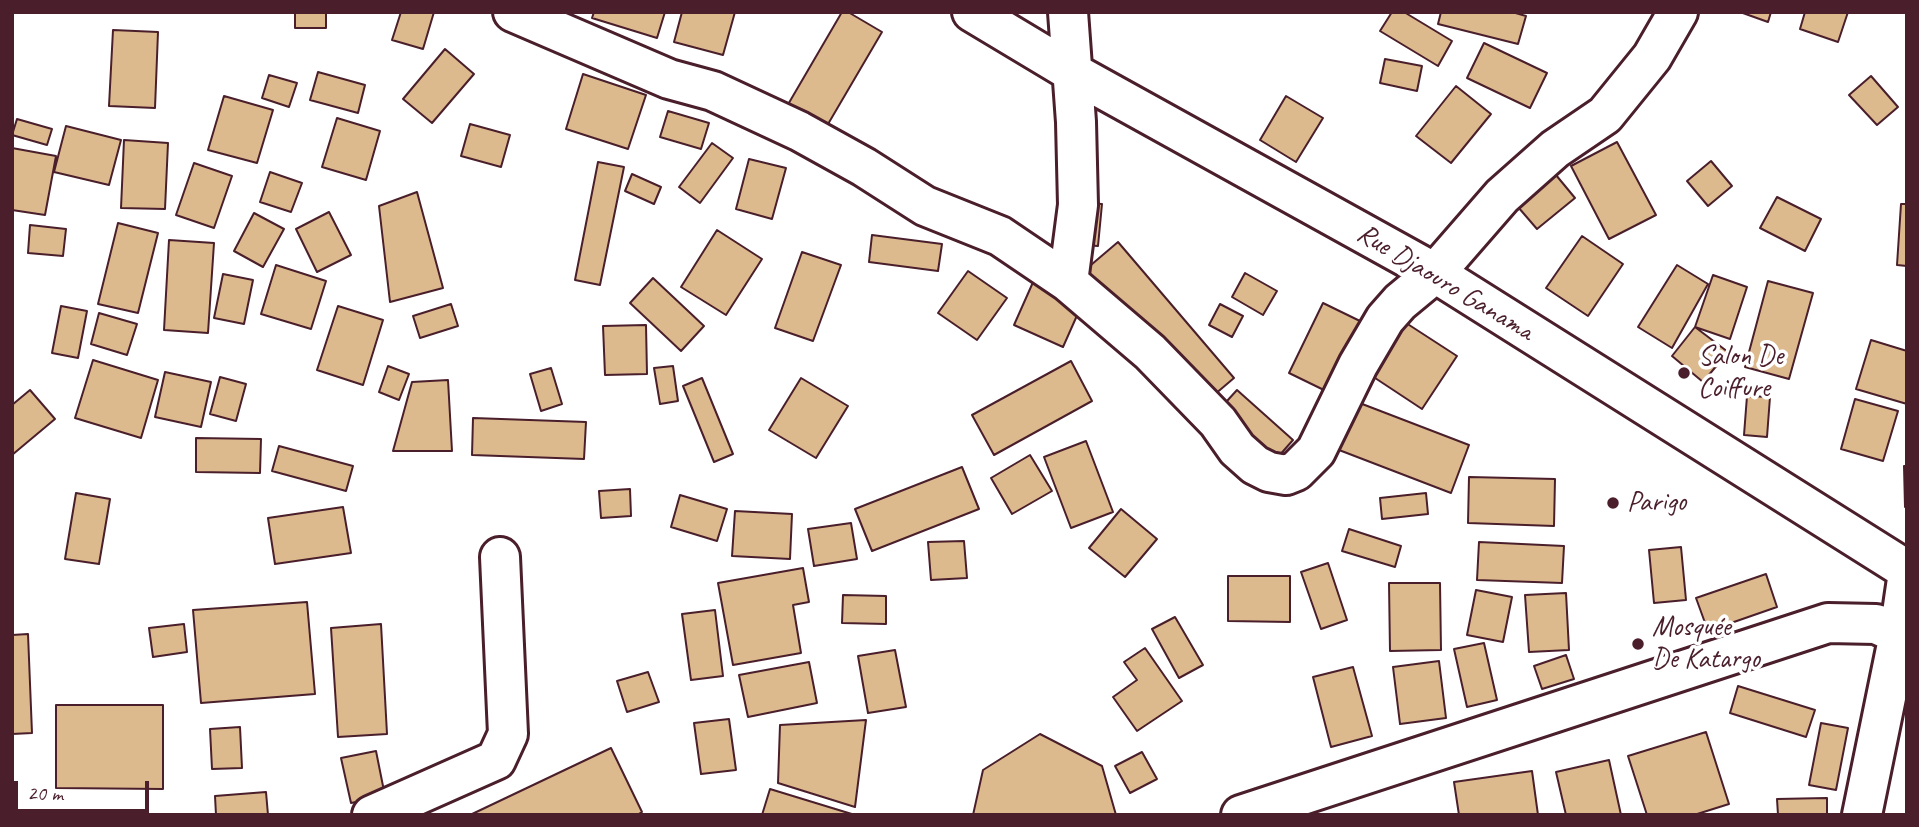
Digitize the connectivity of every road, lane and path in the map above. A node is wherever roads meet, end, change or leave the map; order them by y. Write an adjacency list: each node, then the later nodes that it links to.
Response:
1 (513, 12): 7 (street)
2 (972, 12): 5 (street, Rue Djaouro Ganama)
3 (1068, 12): 5 (street)
4 (1678, 12): 6 (street)
5 (1072, 72): 6 (street, Rue Djaouro Ganama); 7 (street)
6 (1435, 273): 7 (street); 9 (street, Rue Djaouro Ganama)
7 (1068, 282)
8 (500, 557): 12 (street)
9 (1907, 570)
10 (1907, 579): 11 (street)
11 (1899, 634): 13 (street); 14 (street)
12 (372, 815)
13 (1241, 815)
14 (1862, 815)

